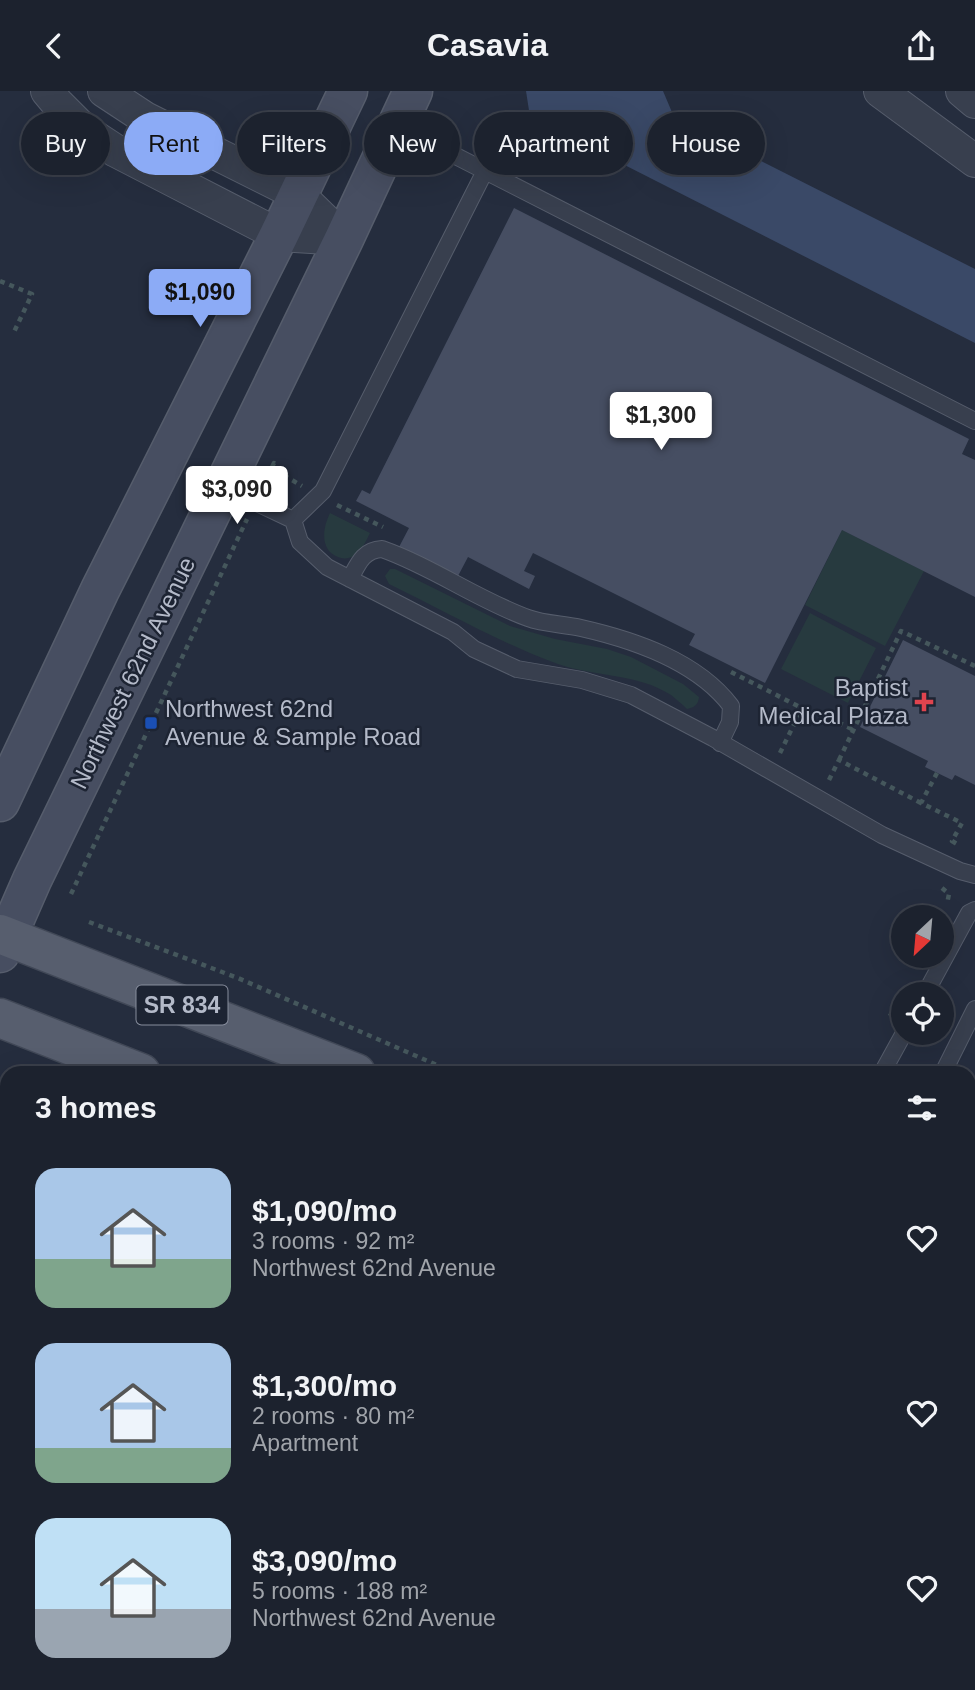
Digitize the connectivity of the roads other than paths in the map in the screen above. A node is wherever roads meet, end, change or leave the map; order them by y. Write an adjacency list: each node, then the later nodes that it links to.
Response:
1 (47, 91): 14 (street)
2 (104, 91): 13 (street)
3 (348, 91): 13 (street)
4 (413, 91): 8 (street, Northwest 62nd Avenue)
5 (880, 91): 9 (street)
6 (962, 91): 7 (street)
7 (975, 102)
8 (403, 112)
9 (975, 161)
10 (374, 175): 15 (street, Northwest 62nd Avenue)
11 (483, 175): 18 (lane)
12 (493, 175): 16 (lane)
13 (299, 195): 14 (street); 15 (street)
14 (279, 235): 15 (street); 21 (street)
15 (344, 239): 17 (street, Northwest 62nd Avenue)
16 (975, 421)
17 (239, 495): 18 (lane); 24 (street, Northwest 62nd Avenue)
18 (293, 520): 19 (lane)
19 (350, 579): 20 (lane); 20 (lane)
20 (720, 743): 22 (lane)
21 (0, 802)
22 (975, 875)
23 (975, 910): 25 (lane)
24 (2, 941): 30 (main road, SR 834)
25 (932, 982)
26 (975, 1009): 32 (lane)
27 (0, 1019): 29 (main road)
28 (897, 1045): 31 (lane)
29 (124, 1066)
30 (337, 1066)
31 (886, 1066)
32 (946, 1066)

